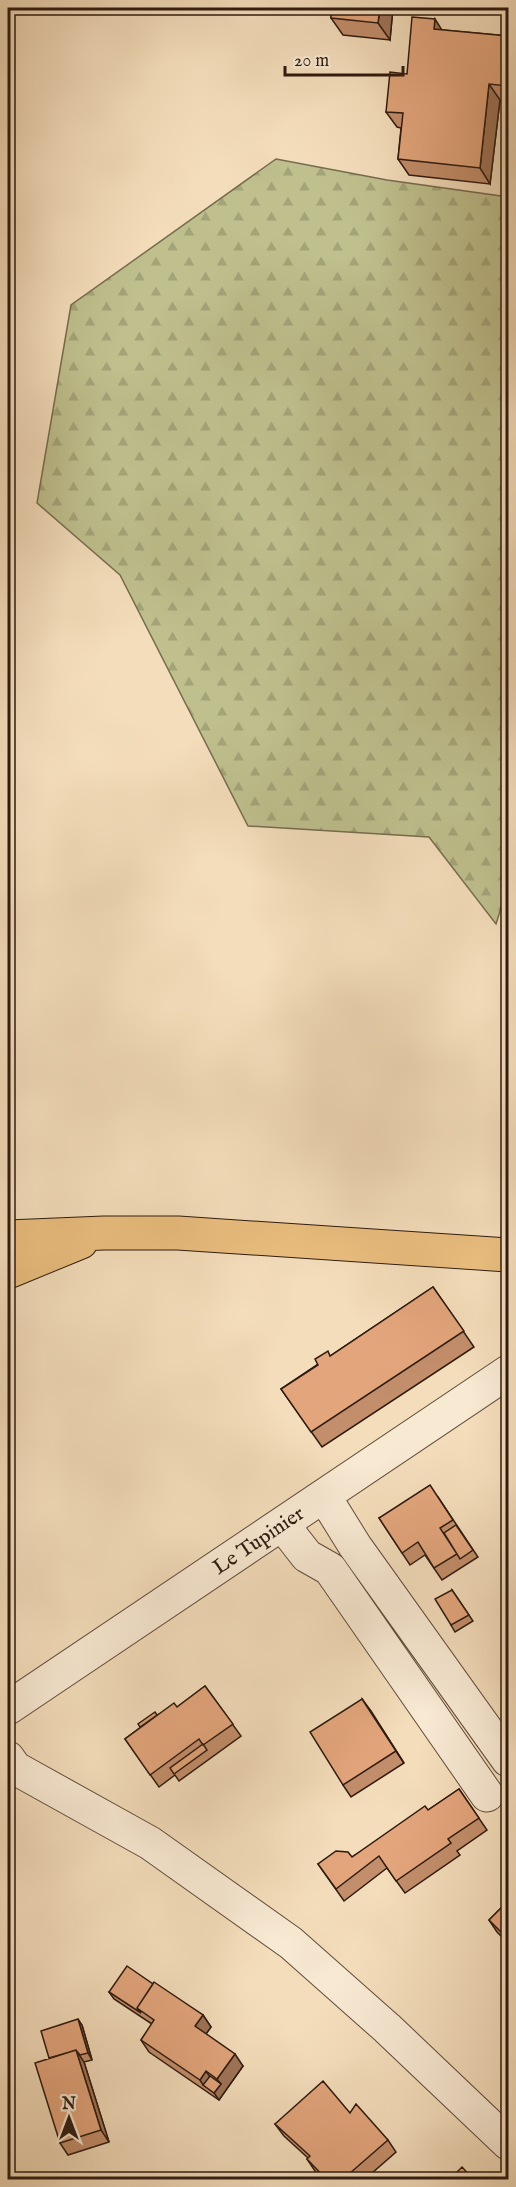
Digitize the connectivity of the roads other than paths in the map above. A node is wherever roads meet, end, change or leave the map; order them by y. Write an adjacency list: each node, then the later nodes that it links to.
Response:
1 (104, 1233): 2 (main road); 3 (main road); 4 (main road)
2 (8, 1237)
3 (508, 1255)
4 (8, 1272)
5 (508, 1372): 6 (street, Le Tupinier)
6 (324, 1496): 7 (street, Le Tupinier); 9 (street)
7 (282, 1524): 8 (street, Le Tupinier); 11 (street)
8 (8, 1708)
9 (508, 1760)
10 (11, 1763): 12 (street)
11 (487, 1795)
12 (508, 2143)

